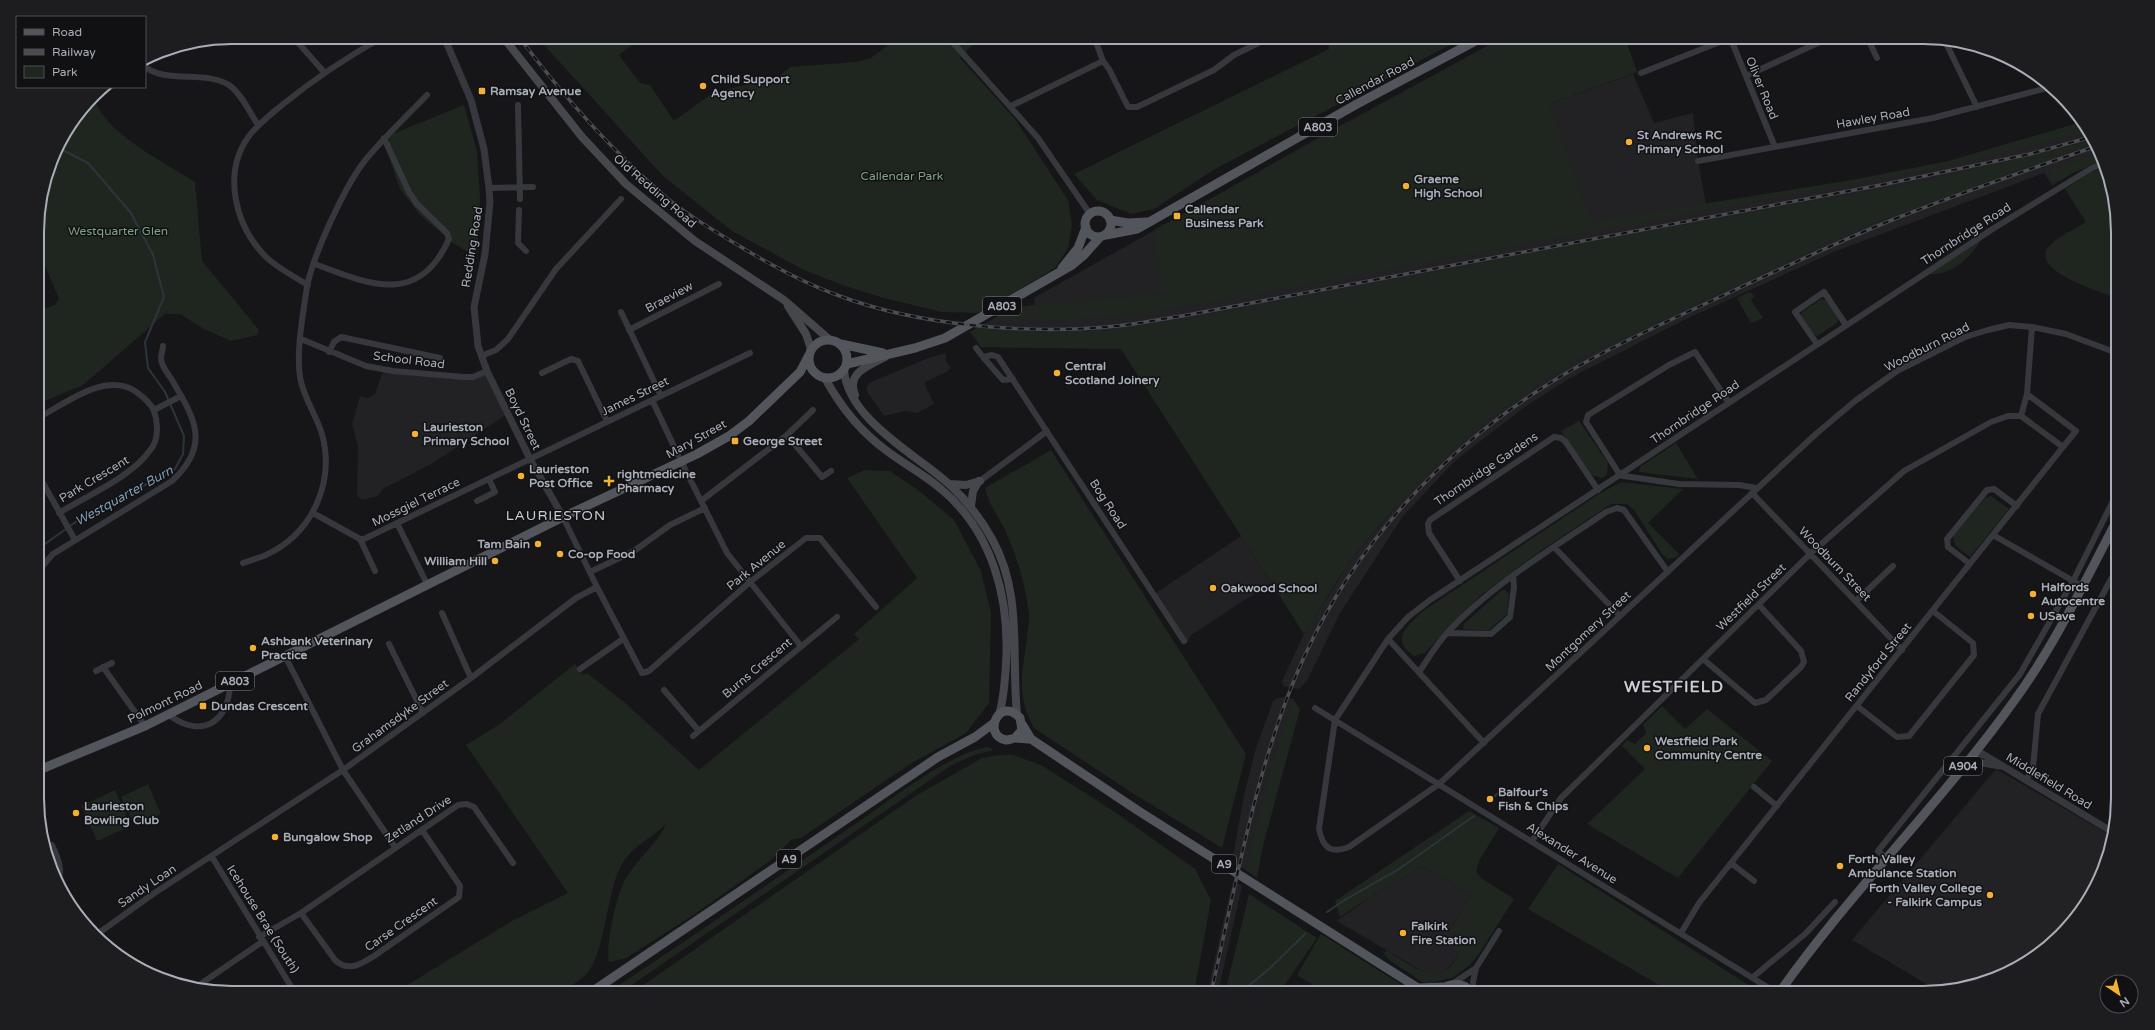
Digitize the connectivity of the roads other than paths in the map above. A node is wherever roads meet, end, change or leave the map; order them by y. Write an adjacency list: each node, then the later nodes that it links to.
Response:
1 (299, 44): 17 (street)
2 (371, 44): 17 (street)
3 (447, 44): 32 (street, Redding Road)
4 (509, 44): 46 (main road, Old Redding Road)
5 (954, 44): 23 (street)
6 (1097, 44): 15 (street)
7 (1257, 44): 15 (street)
8 (1470, 44): 38 (main road, Callendar Road / A803)
9 (1714, 44): 18 (street)
10 (1733, 44): 19 (street, Oliver Road)
11 (1816, 44): 19 (street)
12 (1870, 44): 14 (street)
13 (1947, 46): 24 (street)
14 (1877, 58)
15 (1103, 62): 23 (street)
16 (146, 67): 25 (street)
17 (324, 72): 25 (street)
18 (1640, 72)
19 (1746, 76): 27 (street, Oliver Road)
20 (2044, 89): 24 (street, Hawley Road)
21 (427, 95): 26 (street)
22 (518, 105): 30 (street)
23 (1011, 106): 36 (street)
24 (1977, 107): 27 (street, Hawley Road)
25 (258, 125): 45 (street)
26 (384, 138): 42 (street); 42 (street)
27 (1775, 148): 28 (street, Hawley Road)
28 (1698, 161)
29 (2099, 165): 48 (street, Thornbridge Road)
30 (520, 187): 31 (street); 32 (street); 33 (street)
31 (533, 187)
32 (489, 188): 63 (street, Redding Road)
33 (520, 199)
34 (621, 199): 63 (street)
35 (519, 210): 41 (street)
36 (1090, 214): 37 (main road, A803); 39 (main road, A803)
37 (1110, 220): 38 (main road, Callendar Road / A803); 40 (main road, A803)
38 (1154, 220): 40 (main road, Callendar Road / A803)
39 (1086, 227): 40 (main road); 43 (main road, A803)
40 (1103, 236): 43 (main road, A803)
41 (526, 251)
42 (315, 264): 45 (street)
43 (1058, 273): 57 (main road, A803)
44 (719, 284): 50 (street, Braeview)
45 (308, 285): 51 (street)
46 (784, 300): 52 (main road, Old Redding Road); 60 (main road, Old Redding Road)
47 (621, 312): 50 (street)
48 (1846, 325): 54 (street, Thornbridge Road); 54 (street)
49 (2032, 327): 58 (street, Woodburn Road); 73 (street); 95 (street, Woodburn Road)
50 (629, 330): 75 (street)
51 (301, 339): 59 (street, School Road); 102 (street)
52 (830, 340): 53 (main road, A803); 60 (main road)
53 (841, 344): 62 (main road, A803); 66 (main road)
54 (1817, 344): 77 (street, Thornbridge Road)
55 (163, 346): 74 (street)
56 (976, 348): 64 (street)
57 (900, 351): 62 (main road, A803); 72 (main road)
58 (2111, 351)
59 (329, 352): 65 (street, School Road); 67 (street, School Road)
60 (810, 352): 69 (main road); 71 (main road, Mary Street / A803)
61 (750, 353): 75 (street, James Street)
62 (889, 353): 66 (main road, A803)
63 (481, 356): 67 (street, Redding Road)
64 (983, 357): 70 (street); 70 (street, Bog Road)
65 (440, 358)
66 (845, 367): 69 (main road, A803); 72 (main road)
67 (487, 371): 87 (street, Boyd Street)
68 (542, 373): 82 (street)
69 (821, 376): 71 (main road, Mary Street / A803); 158 (main road)
70 (1013, 379): 83 (street, Bog Road)
71 (792, 380): 86 (main road, Mary Street / A803)
72 (851, 393): 92 (main road)
73 (2026, 394): 81 (street); 85 (street, Randyford Street)
74 (181, 396): 78 (street); 109 (street)
75 (661, 396): 76 (street, James Street)
76 (652, 400): 82 (street, James Street); 86 (street)
77 (1729, 402): 89 (street, Thornbridge Road); 89 (street)
78 (154, 410): 80 (street); 103 (street, Park Crescent)
79 (813, 410): 84 (street)
80 (44, 415)
81 (2021, 416): 85 (street); 111 (street, Westfield Street)
82 (607, 421): 87 (street, James Street)
83 (1047, 431): 91 (street); 138 (street, Bog Road)
84 (787, 435): 88 (street); 97 (street)
85 (2063, 447): 100 (street, Randyford Street)
86 (680, 458): 97 (street); 104 (main road, Mary Street / A803)
87 (530, 459): 90 (street, Mossgiel Terrace); 104 (street, Boyd Street)
88 (831, 471)
89 (1620, 475): 94 (street, Thornbridge Road); 95 (street)
90 (489, 478): 96 (street); 105 (street, Mossgiel Terrace)
91 (980, 481): 92 (main road); 99 (main road)
92 (949, 484): 99 (main road)
93 (44, 486): 103 (street, Park Crescent)
94 (1598, 490): 121 (street, Thornbridge Road); 121 (street, Thornbridge Gardens)
95 (1755, 491): 111 (street, Woodburn Street); 118 (street, Montgomery Street)
96 (476, 501)
97 (701, 501): 101 (street)
98 (2111, 505): 122 (street)
99 (971, 506): 157 (main road)
100 (2017, 506): 107 (street, Randyford Street); 113 (street)
101 (705, 508): 117 (street); 124 (street)
102 (313, 512): 108 (street); 112 (street)
103 (58, 513): 109 (street, Park Crescent)
104 (563, 517): 117 (street); 123 (main road, Mary Street / A803)
105 (397, 523): 108 (street, Mossgiel Terrace); 123 (street)
106 (2111, 531): 125 (main road, A904)
107 (1994, 535): 113 (street, Randyford Street); 122 (street)
108 (360, 539): 116 (street)
109 (75, 540): 114 (street)
110 (1554, 547): 118 (street); 119 (street); 132 (street)
111 (1810, 554): 127 (street, Woodburn Street); 128 (street, Westfield Street)
112 (243, 563)
113 (1970, 564): 130 (street, Randyford Street)
114 (44, 565)
115 (1893, 566): 127 (street)
116 (375, 570)
117 (590, 572): 126 (street)
118 (1668, 572): 132 (street, Montgomery Street)
119 (1513, 576): 134 (street); 134 (street)
120 (2111, 579): 174 (street)
121 (1460, 581): 137 (street, Thornbridge Road)
122 (2073, 581): 125 (street); 135 (street)
123 (426, 582): 143 (main road, Polmont Road / A803)
124 (750, 582): 129 (street, Park Avenue); 136 (street, Park Avenue); 141 (street)
125 (2082, 586): 139 (main road, A904)
126 (597, 588): 136 (street); 150 (street, Grahamsdyke Street)
127 (1856, 601): 142 (street, Woodburn Street)
128 (1759, 605): 144 (street, Westfield Street); 144 (street)
129 (876, 607)
130 (1933, 611): 142 (street, Randyford Street); 153 (street)
131 (442, 613): 150 (street)
132 (1620, 616): 168 (street, Montgomery Street)
133 (837, 617): 141 (street, Burns Crescent)
134 (1447, 633): 149 (street)
135 (2042, 635): 139 (street); 184 (street)
136 (623, 639): 147 (street)
137 (1388, 639): 149 (street); 159 (street, Thornbridge Road)
138 (1184, 641)
139 (2052, 641): 169 (main road, A904)
140 (389, 644): 155 (street)
141 (800, 646): 162 (street, Burns Crescent)
142 (1902, 650): 153 (street, Randyford Street)
143 (285, 656): 151 (main road, Polmont Road / A803); 173 (street)
144 (1704, 659): 180 (street, Westfield Street)
145 (112, 662): 146 (street)
146 (103, 667): 148 (street); 161 (street)
147 (580, 669)
148 (96, 670)
149 (1419, 672): 168 (street)
150 (471, 678): 155 (street, Grahamsdyke Street)
151 (230, 684): 156 (main road, Polmont Road / A803); 156 (street)
152 (664, 690): 162 (street)
153 (1857, 706): 177 (street, Randyford Street)
154 (1315, 708): 159 (street, Alexander Avenue)
155 (423, 713): 173 (street, Grahamsdyke Street)
156 (169, 714): 161 (main road, Polmont Road / A803)
157 (1017, 714): 158 (main road); 160 (main road)
158 (996, 719): 163 (main road); 165 (main road, A9)
159 (1335, 720): 175 (street, Alexander Avenue); 175 (street, Montgomery Street)
160 (1022, 724): 166 (main road); 167 (main road, A9)
161 (145, 726): 171 (main road, Polmont Road / A803)
162 (699, 731): 164 (street, Burns Crescent)
163 (996, 734): 165 (main road, A9); 166 (main road)
164 (693, 736)
165 (975, 737): 199 (main road, A9)
166 (1015, 738): 167 (main road)
167 (1031, 739): 200 (main road, A9)
168 (1484, 743): 175 (street, Montgomery Street)
169 (1976, 750): 170 (main road, A904); 172 (street, Middlefield Road)
170 (1964, 765): 172 (street); 184 (main road, A904)
171 (44, 768)
172 (2006, 768): 174 (street, Middlefield Road)
173 (343, 770): 182 (street); 183 (street, Grahamsdyke Street)
174 (2026, 780): 178 (street, Middlefield Road)
175 (1439, 784): 180 (street, Alexander Avenue)
176 (1754, 787): 177 (street)
177 (1777, 806): 186 (street, Randyford Street)
178 (2108, 828)
179 (422, 830): 182 (street, Zetland Drive); 185 (street, Zetland Drive); 190 (street, Carse Crescent)
180 (1532, 841): 193 (street, Alexander Avenue)
181 (52, 845): 187 (street)
182 (395, 847): 190 (street, Zetland Drive)
183 (212, 857): 192 (street, Sandy Loan); 194 (street, Icehouse Brae (South))
184 (1886, 858): 204 (main road, A904)
185 (513, 863)
186 (1731, 863): 188 (street); 193 (street, Randyford Street)
187 (61, 876)
188 (1754, 881)
189 (1835, 902): 196 (street)
190 (301, 913): 194 (street, Zetland Drive)
191 (1499, 931): 195 (street)
192 (100, 932)
193 (1681, 933): 196 (street, Alexander Avenue)
194 (261, 939): 197 (street, Zetland Drive); 198 (street, Icehouse Brae (South))
195 (1476, 968): 201 (street); 202 (street)
196 (1752, 977): 203 (street, Alexander Avenue)
197 (202, 983)
198 (291, 986)
199 (600, 986)
200 (1413, 986)
201 (1446, 986)
202 (1473, 986)
203 (1767, 986)
204 (1783, 986)

